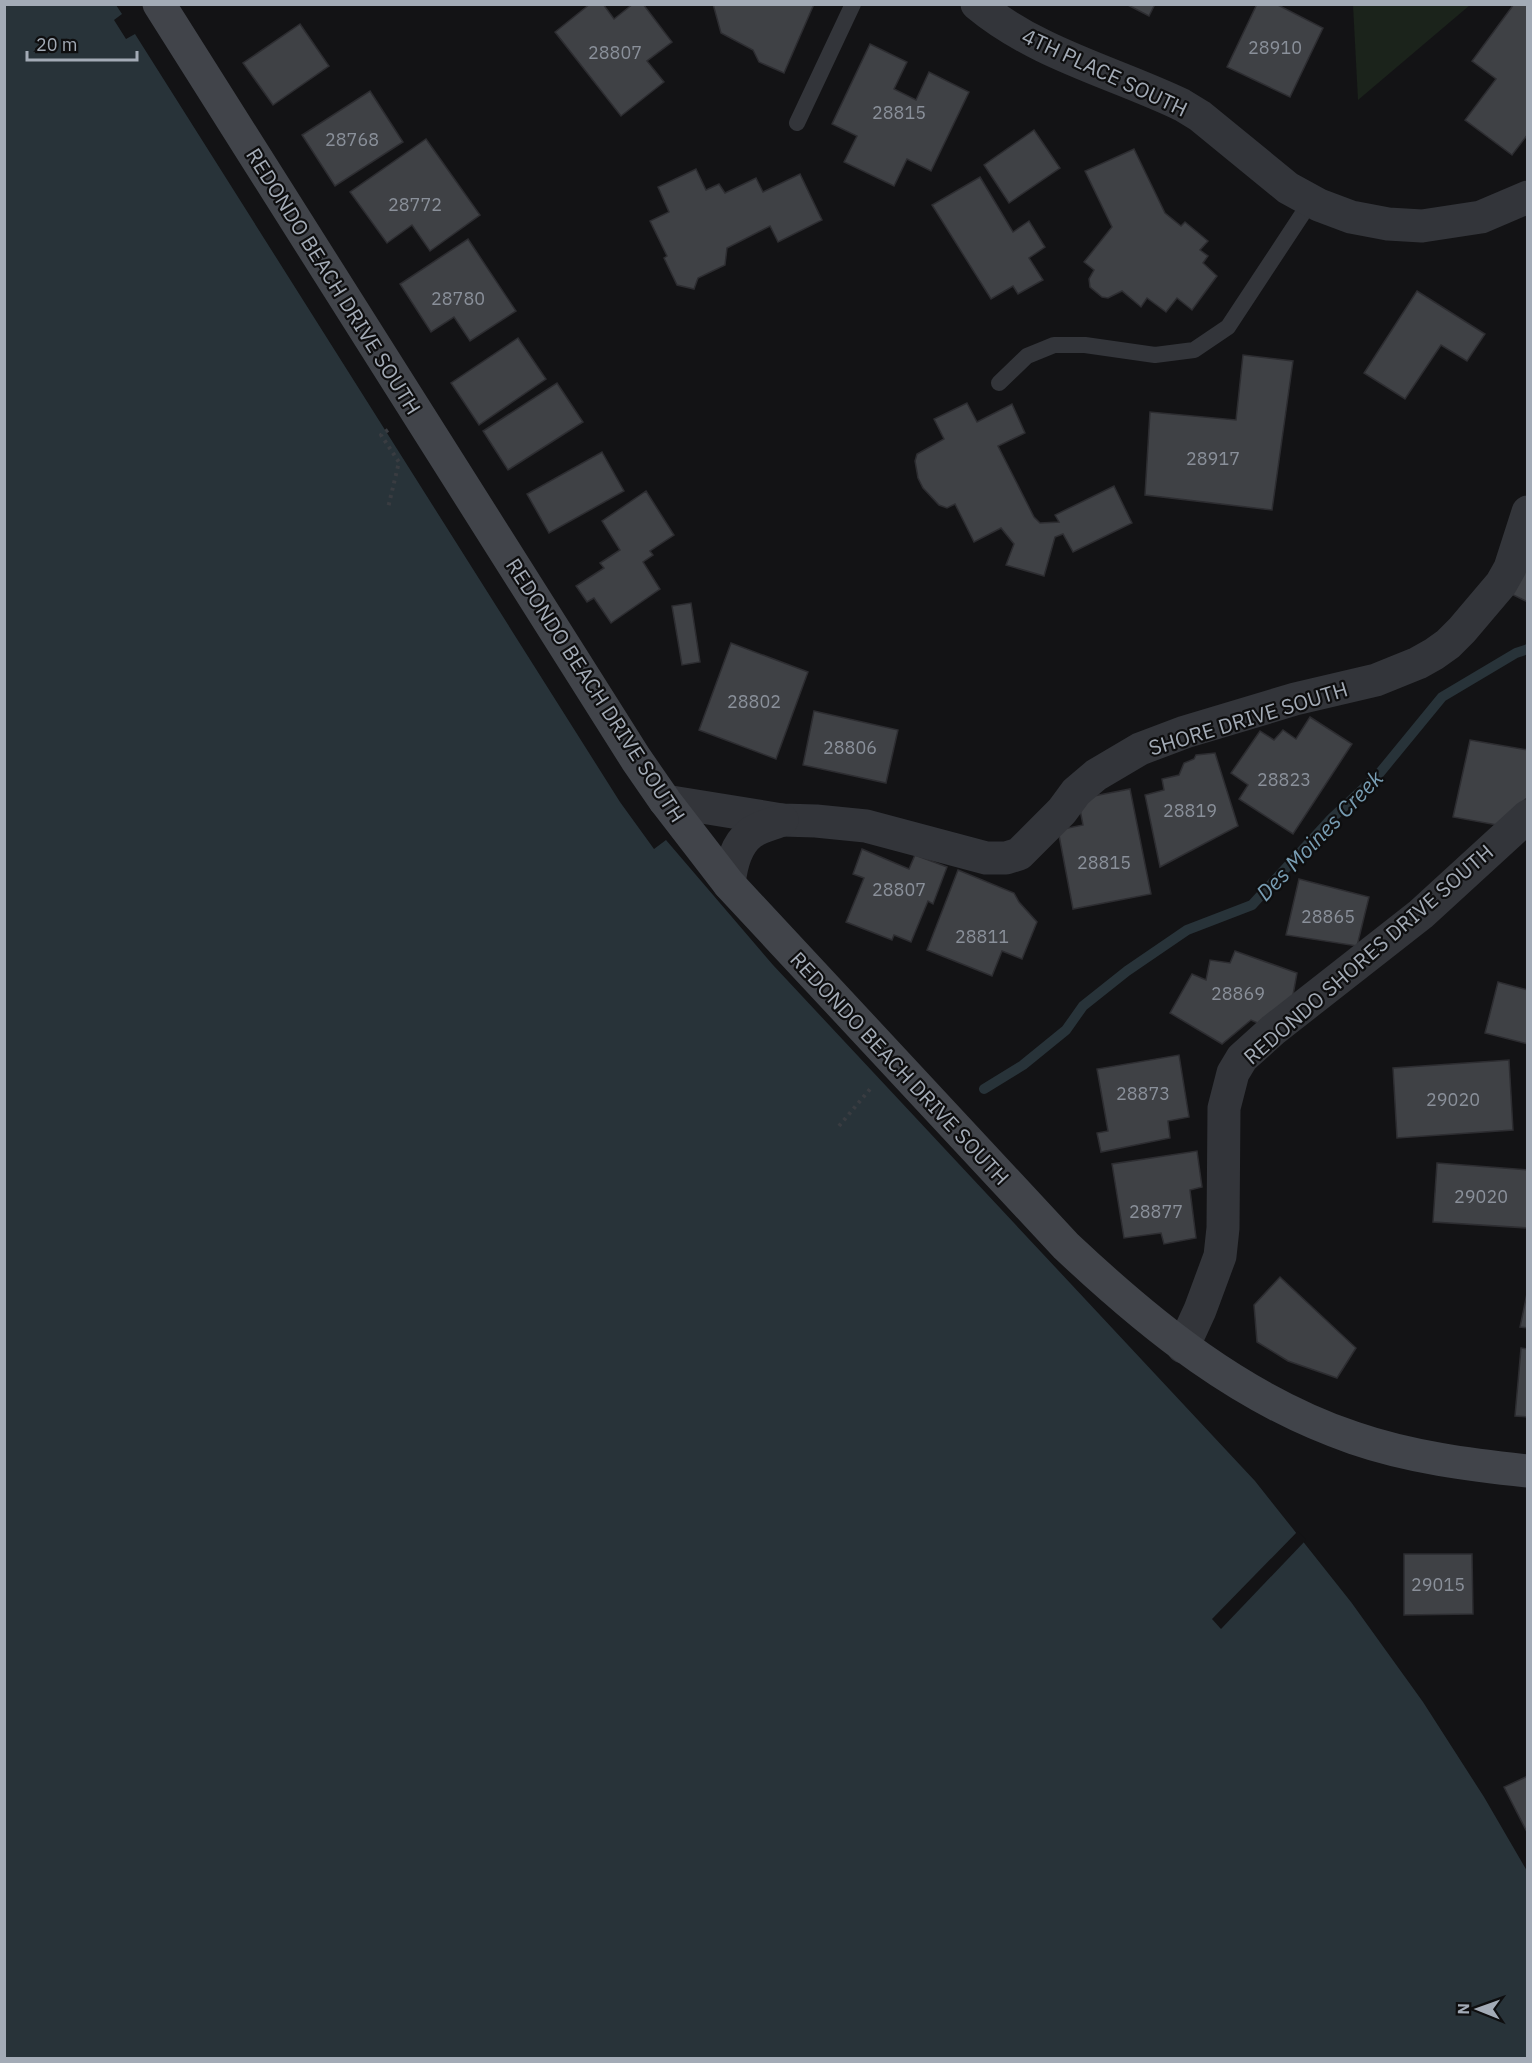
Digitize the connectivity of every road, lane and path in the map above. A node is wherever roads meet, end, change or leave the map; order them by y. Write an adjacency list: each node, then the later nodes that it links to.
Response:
1 (159, 4): 11 (street, REDONDO BEACH DRIVE SOUTH)
2 (853, 4): 4 (lane)
3 (977, 4): 6 (street, 4TH PLACE SOUTH)
4 (797, 123)
5 (1527, 197): 6 (street, 4TH PLACE SOUTH)
6 (1311, 201): 7 (lane)
7 (999, 383)
8 (381, 435): 9 (path)
9 (388, 508)
10 (1527, 512): 13 (street, SHORE DRIVE SOUTH)
11 (665, 801): 13 (street, SHORE DRIVE SOUTH); 14 (street, REDONDO BEACH DRIVE SOUTH)
12 (1527, 816): 17 (street, REDONDO SHORES DRIVE SOUTH)
13 (782, 820): 14 (street, SHORE DRIVE SOUTH)
14 (729, 884): 17 (street, REDONDO BEACH DRIVE SOUTH)
15 (877, 1081): 16 (path)
16 (839, 1126)
17 (1183, 1347): 18 (street, REDONDO BEACH DRIVE SOUTH)
18 (1527, 1471)

